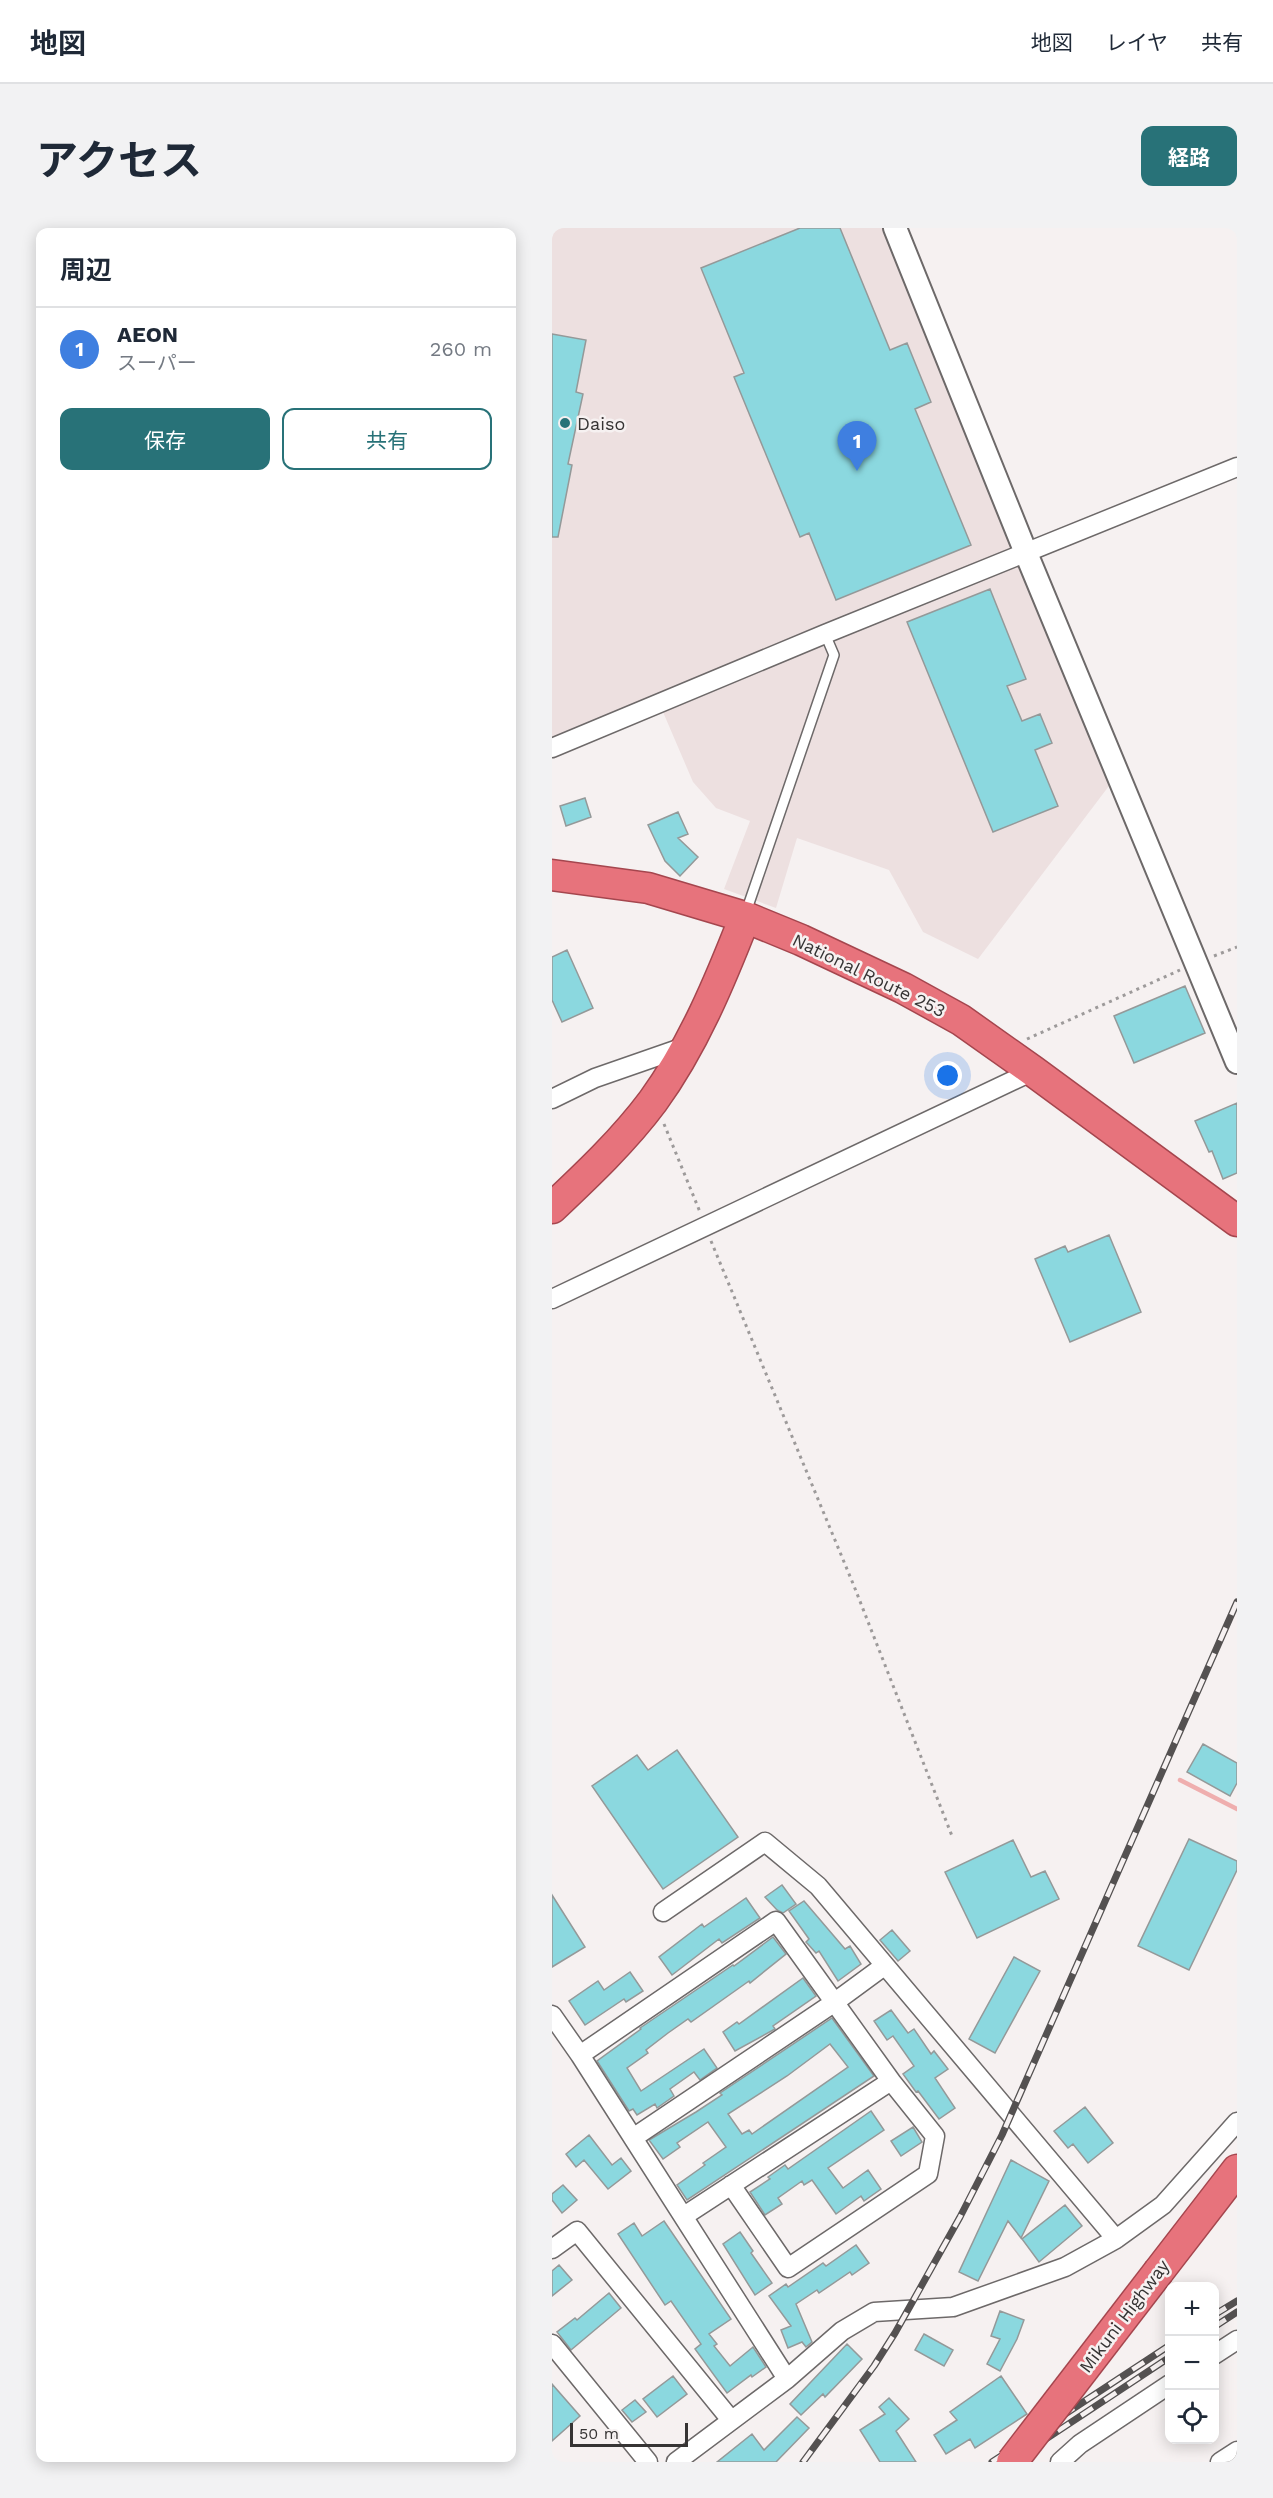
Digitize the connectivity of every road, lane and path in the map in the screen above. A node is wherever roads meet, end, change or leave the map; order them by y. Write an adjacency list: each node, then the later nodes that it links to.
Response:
1 (895, 228): 3 (street)
2 (1237, 467): 3 (street)
3 (1026, 553): 4 (street); 9 (street)
4 (825, 634): 5 (street); 7 (lane)
5 (552, 748)
6 (552, 875): 7 (highway, National Route 253)
7 (745, 917): 11 (highway); 13 (highway, National Route 253)
8 (1237, 947): 9 (path)
9 (1196, 963): 10 (path); 12 (street)
10 (1024, 1041)
11 (687, 1046): 14 (street); 15 (highway)
12 (1237, 1062)
13 (1033, 1071): 17 (highway, National Route 253); 18 (street)
14 (552, 1099)
15 (654, 1100): 16 (highway); 18 (path)
16 (552, 1208)
17 (1237, 1221)
18 (705, 1225): 19 (street); 20 (path)
19 (552, 1299)
20 (952, 1836)
21 (663, 1911): 22 (street)
22 (884, 1966): 23 (street); 32 (street)
23 (835, 2002): 25 (street); 26 (street); 28 (street)
24 (552, 2015): 25 (street)
25 (580, 2055): 28 (street)
26 (891, 2081): 30 (street); 30 (street)
27 (1237, 2122): 32 (street)
28 (633, 2138): 31 (street)
29 (1237, 2170): 43 (highway, Mikuni Highway, bridge)
30 (731, 2185): 31 (street)
31 (684, 2216): 37 (street)
32 (1116, 2239): 37 (street)
33 (552, 2249): 39 (street)
34 (1237, 2340): 36 (street)
35 (552, 2344): 41 (street)
36 (1219, 2352)
37 (787, 2379): 39 (street)
38 (1165, 2387): 44 (street)
39 (731, 2420): 42 (street)
40 (1237, 2451): 45 (street)
41 (648, 2462)
42 (676, 2462)
43 (1012, 2462)
44 (1060, 2462)
45 (1220, 2462)

